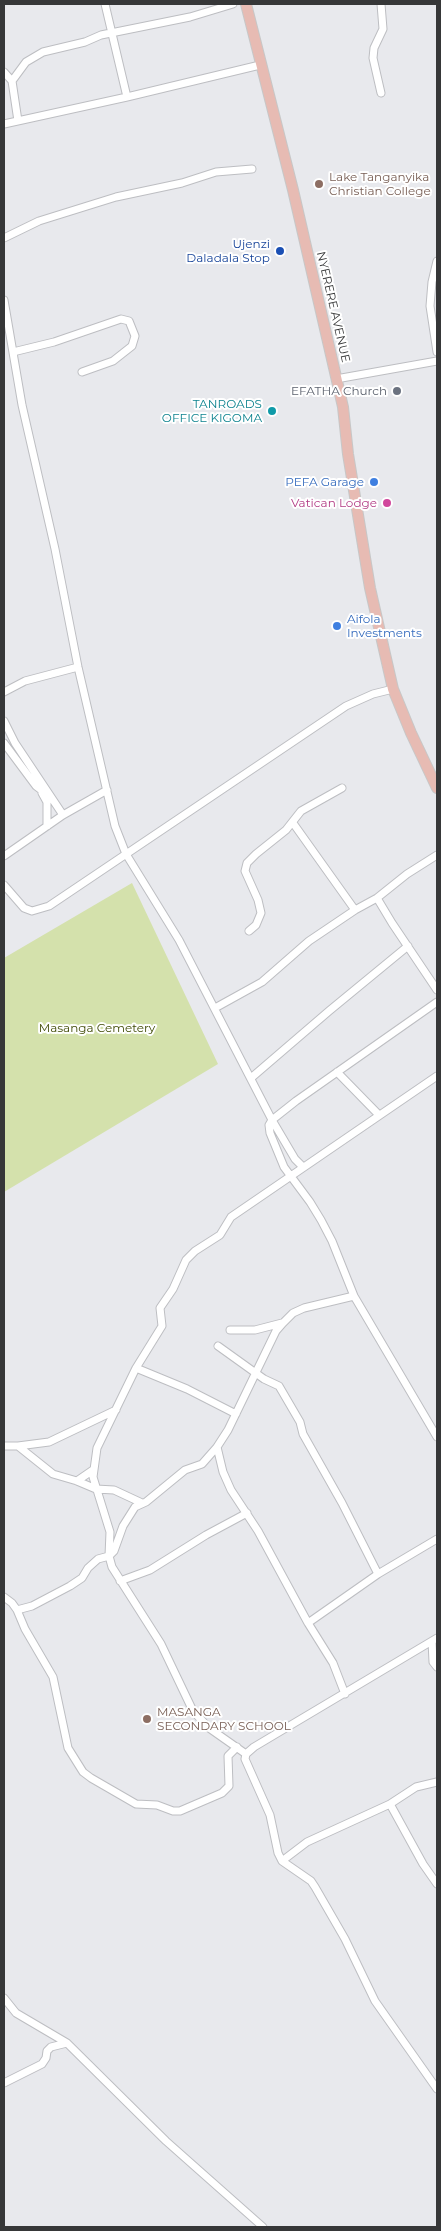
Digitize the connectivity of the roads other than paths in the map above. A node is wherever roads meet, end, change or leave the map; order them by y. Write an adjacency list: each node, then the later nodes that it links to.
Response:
1 (105, 4): 5 (street)
2 (233, 4): 5 (street)
3 (246, 4): 6 (main road, NYERERE AVENUE)
4 (381, 4): 9 (street)
5 (112, 34): 8 (street); 10 (street)
6 (260, 64): 10 (street); 21 (main road, NYERERE AVENUE)
7 (4, 72): 8 (street)
8 (12, 81): 11 (street)
9 (382, 93)
10 (127, 97): 11 (street)
11 (18, 121): 12 (street)
12 (4, 124)
13 (252, 169): 14 (street)
14 (4, 238)
15 (437, 261): 18 (street)
16 (4, 300): 17 (street)
17 (14, 352): 20 (street); 22 (street)
18 (437, 352)
19 (437, 361): 21 (street)
20 (82, 372)
21 (336, 379): 23 (main road, NYERERE AVENUE)
22 (78, 667): 24 (street); 30 (street)
23 (393, 689): 28 (main road, NYERERE AVENUE); 35 (street)
24 (4, 692)
25 (4, 721): 31 (street)
26 (4, 744): 29 (street)
27 (342, 788): 33 (street)
28 (437, 788)
29 (40, 790): 31 (street); 34 (street)
30 (107, 790): 32 (street); 35 (street)
31 (51, 797): 32 (street)
32 (63, 815): 34 (street)
33 (293, 823): 40 (street); 41 (street)
34 (47, 826): 37 (street)
35 (126, 854): 38 (street); 45 (street)
36 (437, 855): 39 (street)
37 (4, 856)
38 (4, 885)
39 (377, 898): 40 (street); 42 (street)
40 (355, 910): 45 (street)
41 (249, 931)
42 (408, 946): 43 (street); 48 (street)
43 (437, 990)
44 (437, 1002): 46 (street)
45 (214, 1008): 48 (street)
46 (337, 1072): 49 (street); 50 (street)
47 (437, 1076): 49 (street)
48 (251, 1078): 50 (street)
49 (379, 1115): 51 (street)
50 (272, 1120): 51 (street); 52 (street)
51 (303, 1167): 52 (street)
52 (289, 1176): 53 (street); 57 (street)
53 (354, 1296): 54 (street); 61 (street)
54 (283, 1323): 55 (street); 58 (street)
55 (230, 1330)
56 (218, 1346): 58 (street)
57 (136, 1368): 59 (street); 60 (street)
58 (255, 1372): 60 (street); 72 (street)
59 (117, 1410): 63 (street); 65 (street)
60 (236, 1414): 64 (street)
61 (437, 1437)
62 (4, 1446): 63 (street)
63 (18, 1446): 66 (street)
64 (217, 1447): 68 (street); 69 (street)
65 (93, 1470): 66 (street); 67 (street)
66 (77, 1481): 67 (street)
67 (96, 1489): 68 (street); 71 (street)
68 (142, 1503): 71 (street)
69 (247, 1513): 73 (street); 78 (street)
70 (437, 1539): 72 (street)
71 (109, 1556): 73 (street); 75 (street)
72 (378, 1574): 78 (street)
73 (120, 1582): 82 (street)
74 (4, 1597): 76 (street)
75 (32, 1606): 76 (street); 77 (street)
76 (17, 1610): 77 (street)
77 (23, 1621): 82 (street)
78 (308, 1623): 81 (street)
79 (435, 1640): 80 (street); 81 (street)
80 (437, 1667)
81 (345, 1694): 83 (street)
82 (237, 1747): 83 (street)
83 (246, 1754): 86 (street)
84 (437, 1782): 85 (street)
85 (390, 1804): 86 (street); 87 (street)
86 (282, 1860): 91 (street)
87 (437, 1884)
88 (4, 1998): 89 (street)
89 (67, 2043): 90 (street); 92 (street)
90 (4, 2083)
91 (436, 2085)
92 (263, 2227)

